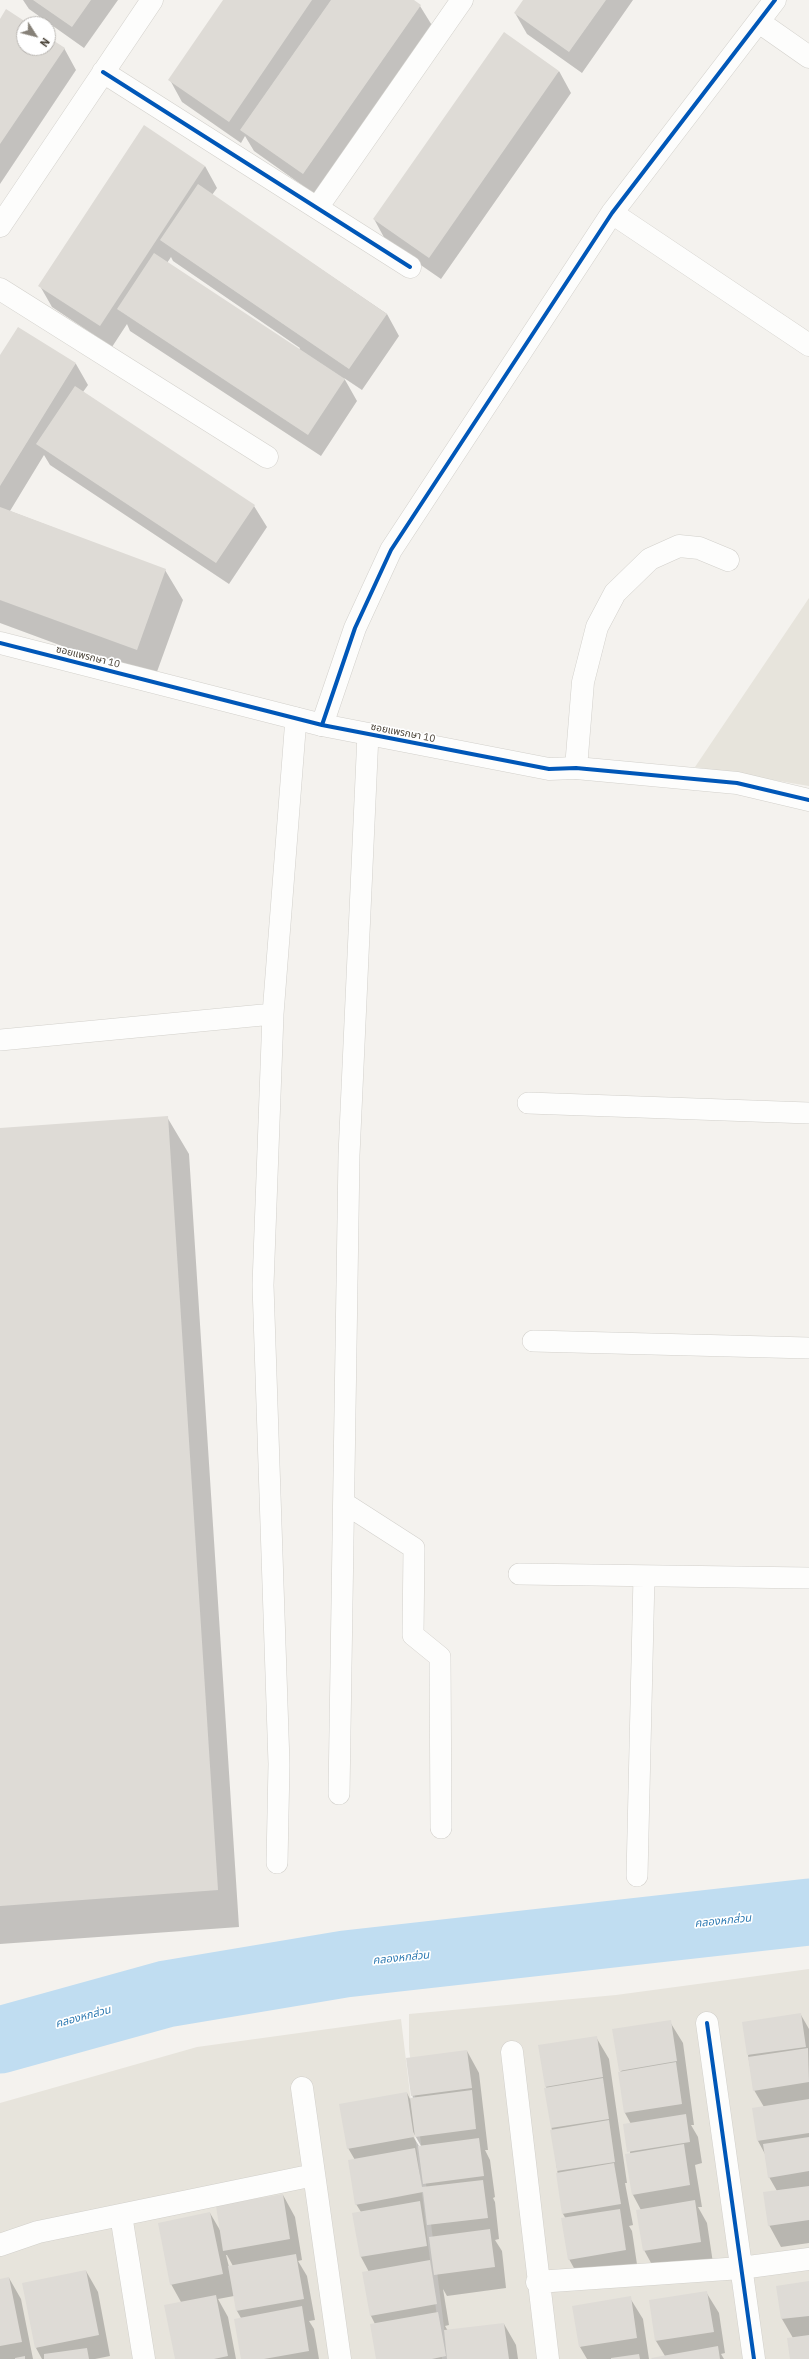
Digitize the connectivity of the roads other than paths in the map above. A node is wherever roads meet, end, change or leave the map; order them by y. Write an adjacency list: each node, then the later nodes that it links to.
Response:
1 (152, 0): 6 (street)
2 (462, 0): 7 (street)
3 (775, 0): 4 (street)
4 (759, 22): 5 (street); 8 (street)
5 (809, 57)
6 (103, 72): 7 (street); 9 (street)
7 (317, 208): 10 (street)
8 (612, 213): 12 (street); 17 (street)
9 (0, 226)
10 (410, 266)
11 (0, 289): 13 (street)
12 (809, 345)
13 (267, 457)
14 (728, 560): 19 (street)
15 (0, 643): 16 (street, ซอยแพรกษา 10)
16 (296, 718): 17 (street, ซอยแพรกษา 10); 21 (lane)
17 (322, 725): 18 (street, ซอยแพรกษา 10)
18 (368, 734): 19 (street, ซอยแพรกษา 10); 27 (lane)
19 (576, 768): 20 (street, ซอยแพรกษา 10)
20 (809, 800)
21 (273, 1014): 22 (lane); 33 (lane)
22 (0, 1040)
23 (528, 1103): 24 (lane)
24 (809, 1113)
25 (533, 1341): 26 (lane)
26 (809, 1348)
27 (344, 1503): 31 (lane); 32 (lane)
28 (519, 1574): 29 (lane)
29 (644, 1576): 30 (lane); 34 (lane)
30 (809, 1578)
31 (339, 1794)
32 (441, 1828)
33 (277, 1863)
34 (637, 1876)
35 (707, 2023): 42 (street)
36 (512, 2052): 43 (street)
37 (302, 2088): 38 (street)
38 (314, 2175): 39 (street); 45 (street)
39 (121, 2216): 40 (street); 44 (street)
40 (0, 2245)
41 (809, 2259): 42 (street)
42 (741, 2268): 43 (street); 47 (street)
43 (537, 2282): 46 (street)
44 (144, 2359)
45 (340, 2359)
46 (548, 2359)
47 (754, 2359)

